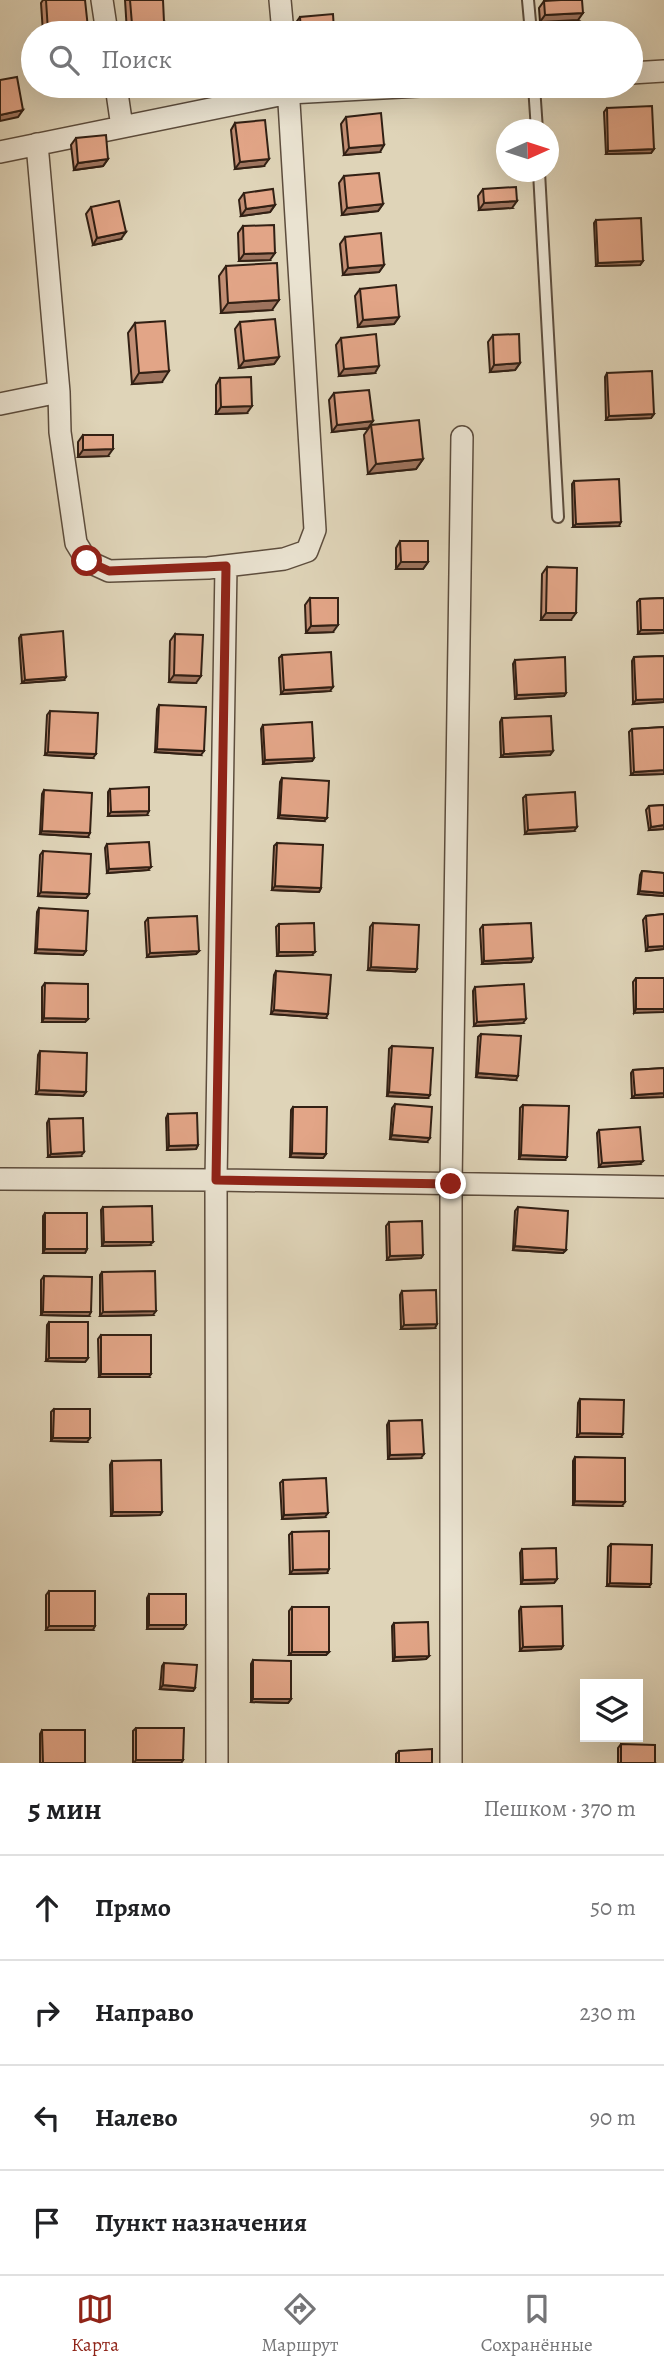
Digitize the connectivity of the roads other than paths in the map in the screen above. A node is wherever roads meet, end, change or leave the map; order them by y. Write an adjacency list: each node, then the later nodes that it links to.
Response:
1 (102, 0): 4 (street)
2 (280, 0): 5 (street)
3 (528, 0): 6 (lane)
4 (105, 21)
5 (282, 21)
6 (530, 21)
7 (664, 71): 8 (street)
8 (643, 72)
9 (118, 98): 14 (street)
10 (253, 98): 14 (street)
11 (289, 98): 22 (street)
12 (535, 98): 13 (lane)
13 (536, 119)
14 (122, 127): 15 (street)
15 (37, 144): 16 (street); 18 (street)
16 (0, 152)
17 (540, 182): 21 (lane)
18 (59, 392): 19 (street); 22 (street)
19 (0, 404)
20 (462, 437): 25 (street)
21 (558, 517)
22 (226, 566): 24 (street)
23 (0, 1179): 24 (street)
24 (216, 1180): 25 (street); 27 (street)
25 (451, 1184): 26 (street); 28 (street)
26 (664, 1187)
27 (217, 1763)
28 (451, 1763)

